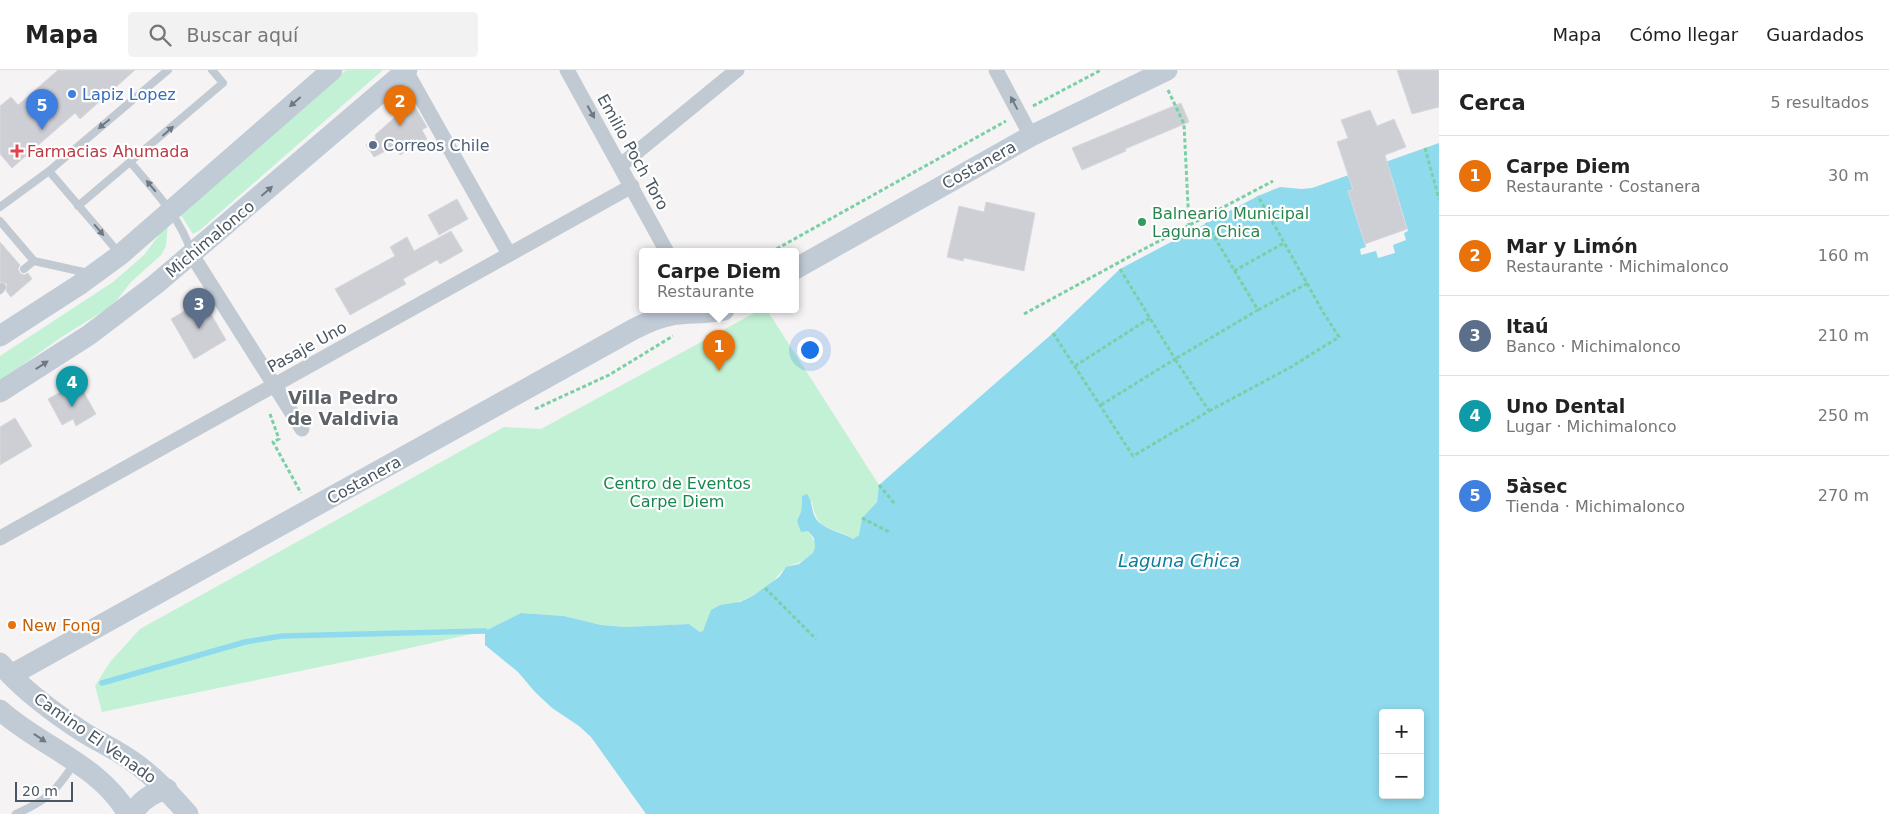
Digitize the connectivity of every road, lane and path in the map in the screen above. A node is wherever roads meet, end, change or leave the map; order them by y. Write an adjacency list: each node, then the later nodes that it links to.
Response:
1 (168, 70): 15 (lane, one-way to 15)
2 (212, 70): 13 (lane, one-way to 2)
3 (332, 70): 22 (street, one-way to 22)
4 (407, 70): 29 (street); 31 (street, Michimalonco, one-way to 4)
5 (567, 70): 14 (street, Emilio Poch Toro, one-way to 14)
6 (737, 70): 14 (street)
7 (996, 70): 10 (street, one-way to 7)
8 (1101, 70): 10 (path)
9 (1164, 71): 11 (street, Costanera); 25 (path)
10 (1020, 114): 11 (street); 28 (path)
11 (1031, 136): 33 (street, Costanera)
12 (1425, 148): 19 (path)
13 (131, 163): 20 (lane); 22 (lane, one-way to 13)
14 (621, 165): 17 (street, Emilio Poch Toro)
15 (49, 171): 20 (lane); 21 (lane)
16 (1273, 181): 25 (path)
17 (632, 186): 27 (street, Emilio Poch Toro); 29 (street, Pasaje Uno)
18 (1258, 196): 26 (path)
19 (1439, 198)
20 (78, 206): 30 (lane, one-way to 30)
21 (0, 207)
22 (171, 210): 30 (street); 31 (lane)
23 (0, 221): 32 (lane)
24 (1206, 223): 36 (path)
25 (1189, 226): 41 (path)
26 (1284, 243): 36 (path); 38 (path)
27 (666, 248)
28 (778, 248)
29 (509, 254): 48 (street, Pasaje Uno)
30 (120, 255): 37 (street)
31 (192, 255): 48 (street); 49 (street, Michimalonco, one-way to 31)
32 (34, 261): 34 (lane); 37 (lane)
33 (799, 267)
34 (24, 269)
35 (1120, 269): 42 (path)
36 (1234, 271): 39 (path)
37 (94, 274): 45 (street)
38 (1308, 283): 39 (path); 52 (path)
39 (1258, 310): 46 (path)
40 (690, 313): 56 (street, Costanera)
41 (1024, 314)
42 (1150, 318): 46 (path); 47 (path)
43 (1053, 333): 47 (path)
44 (677, 334): 51 (path)
45 (0, 336)
46 (1175, 358): 50 (path); 52 (path)
47 (1075, 366): 50 (path)
48 (269, 388): 53 (street); 56 (path); 59 (street, Pasaje Uno)
49 (0, 392)
50 (1101, 405): 52 (path)
51 (531, 411)
52 (1208, 411)
53 (302, 429)
54 (879, 486): 55 (path)
55 (895, 504)
56 (310, 510): 62 (street, Costanera)
57 (862, 518): 58 (path)
58 (891, 533)
59 (0, 538)
60 (765, 588): 61 (path)
61 (816, 640)
62 (6, 669): 65 (street, Camino El Venado)
63 (0, 710): 64 (street, Camino El Venado, one-way to 64)
64 (75, 762): 66 (lane); 67 (street, Camino El Venado)
65 (167, 789): 68 (street); 69 (street, Camino El Venado)
66 (16, 814)
67 (128, 814)
68 (132, 814)
69 (188, 814)

